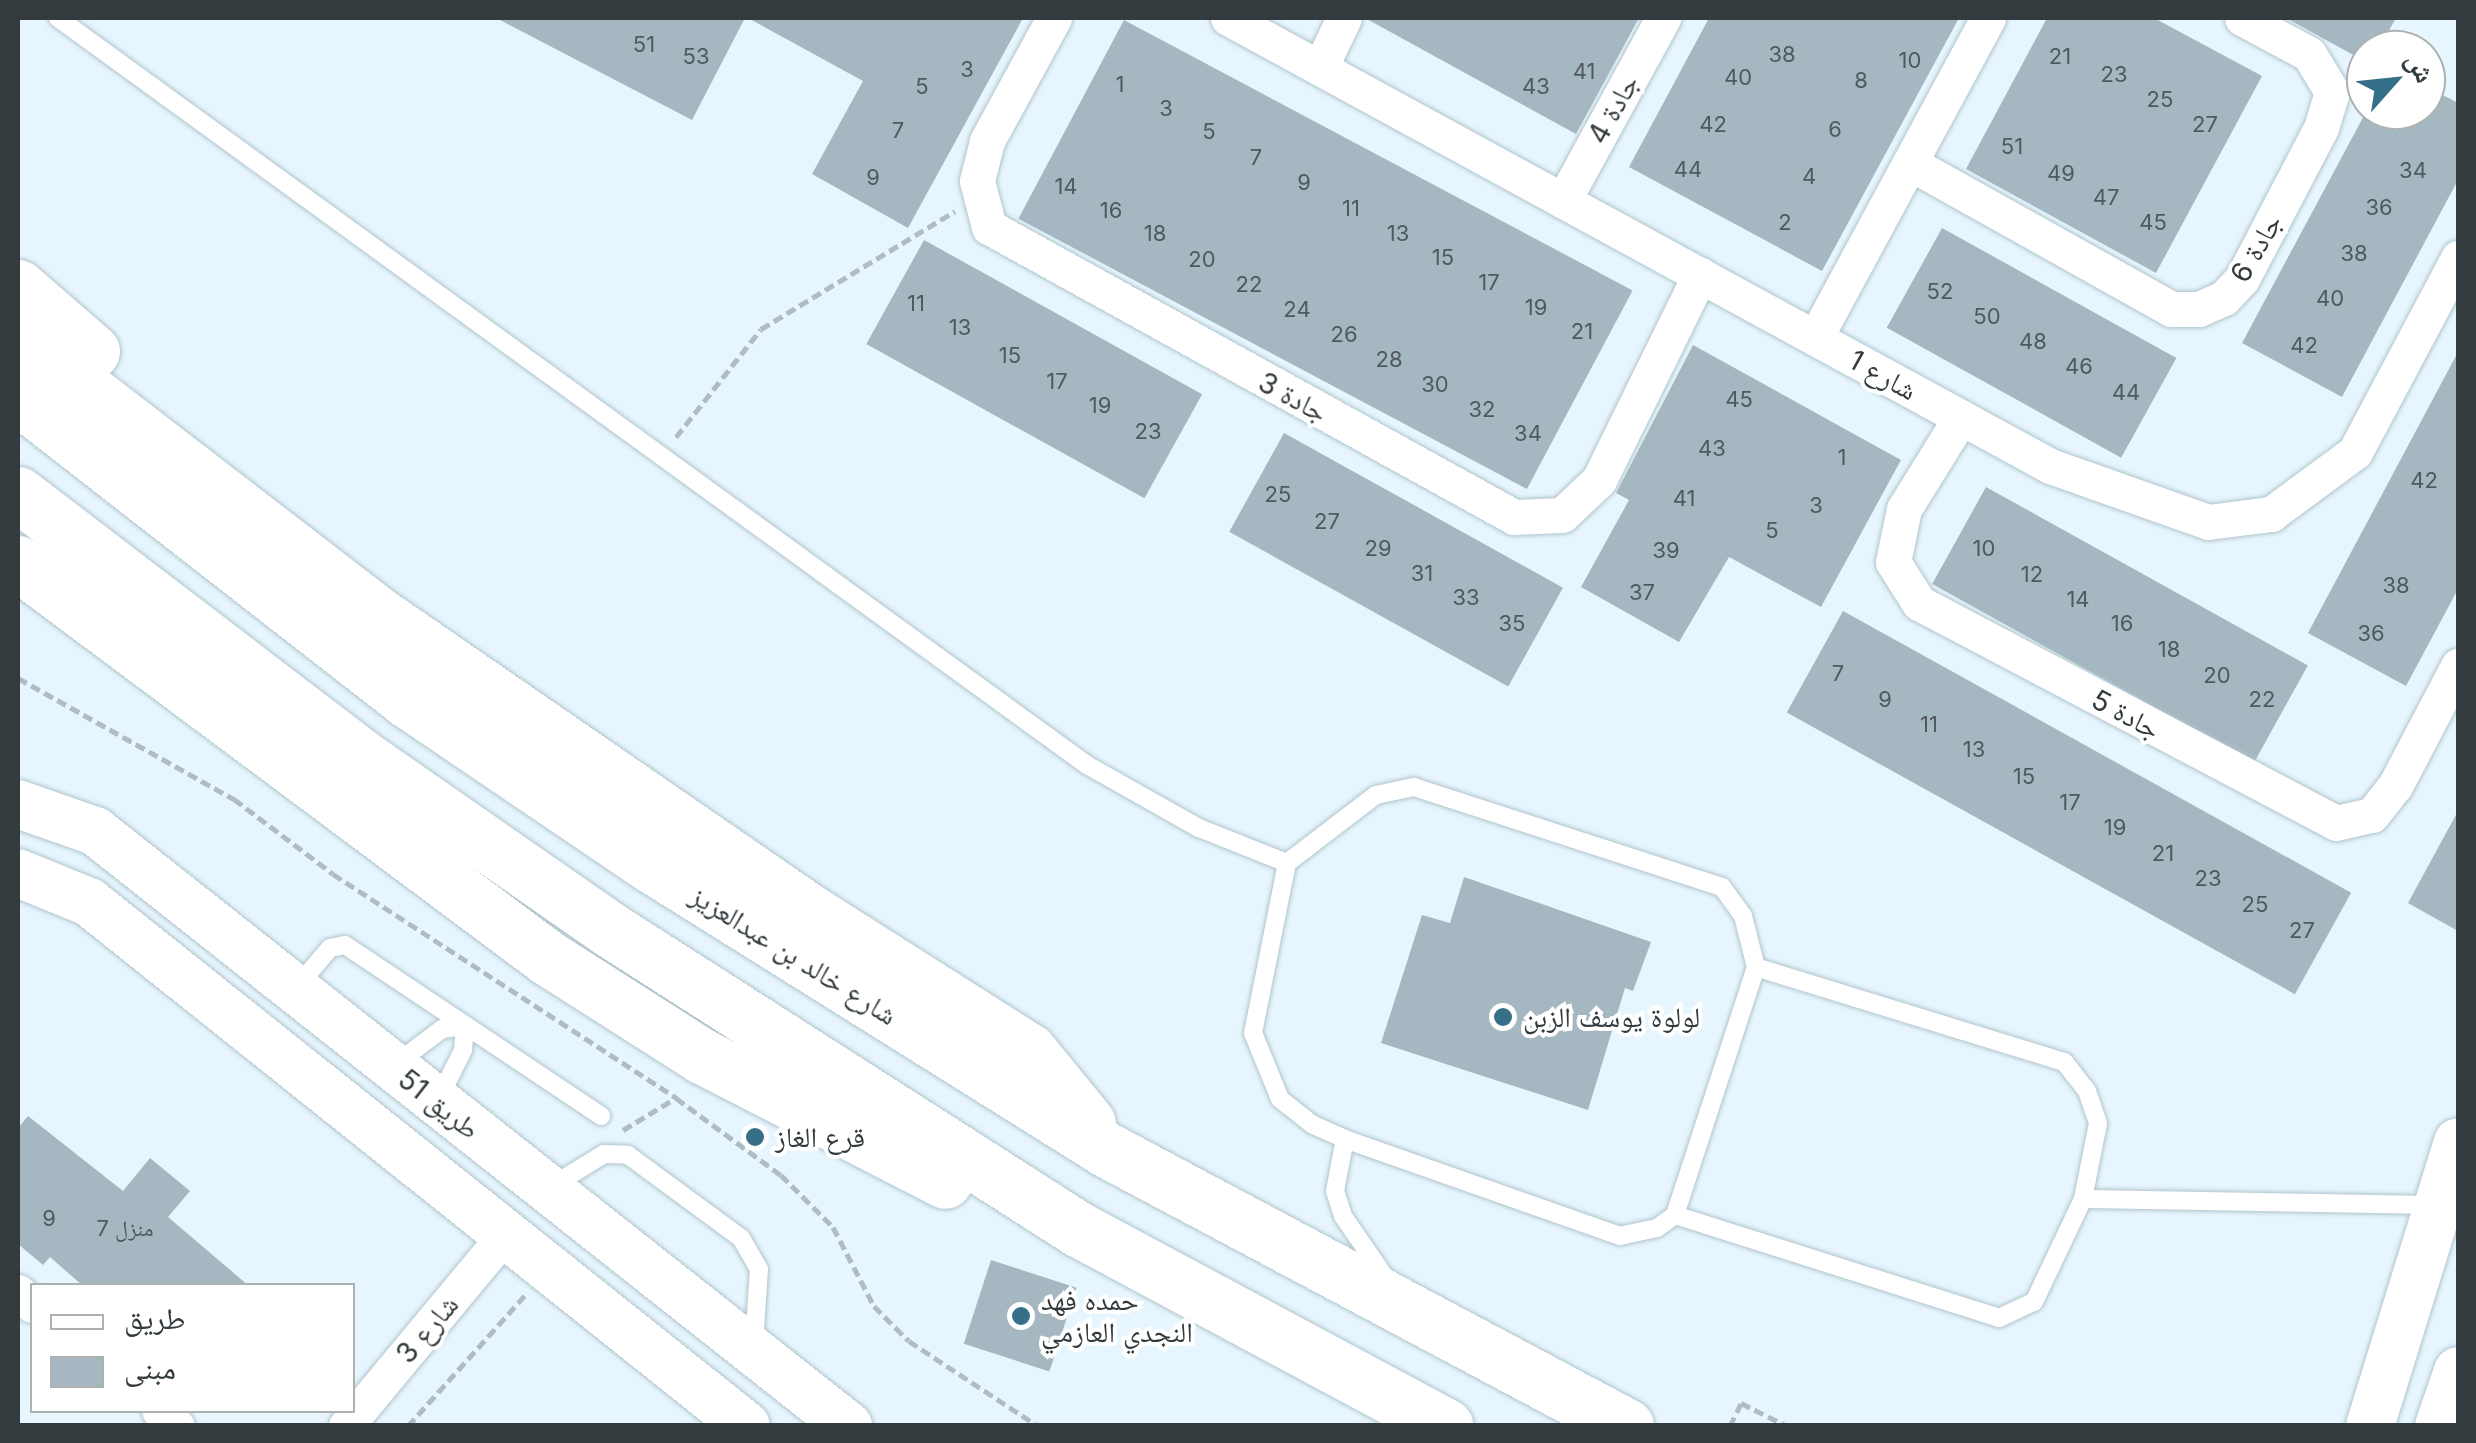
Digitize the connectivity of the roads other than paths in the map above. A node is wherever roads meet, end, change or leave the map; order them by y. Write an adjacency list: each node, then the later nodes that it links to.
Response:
1 (58, 18): 23 (lane)
2 (1054, 18): 12 (street, جادة 3)
3 (1228, 18): 8 (street, شارع 1)
4 (1344, 18): 8 (street)
5 (1663, 18): 10 (street, جادة 4)
6 (1988, 18): 9 (street)
7 (2242, 18): 9 (street, جادة 6)
8 (1320, 68): 10 (street, شارع 1)
9 (1910, 163): 15 (street)
10 (1563, 200): 12 (street, شارع 1)
11 (2456, 268): 17 (street, شارع 1)
12 (1700, 275): 15 (street, شارع 1)
13 (18, 287): 18 (main road)
14 (18, 336): 18 (main road)
15 (1815, 338): 17 (street, شارع 1)
16 (18, 398): 34 (main road, شارع خالد بن عبدالعزيز)
17 (1960, 417): 21 (street, جادة 5)
18 (182, 466): 34 (main road)
19 (18, 494): 39 (main road)
20 (29, 578): 39 (main road)
21 (2458, 666)
22 (18, 804): 26 (street, طريق 51)
23 (1287, 863): 25 (lane); 32 (lane)
24 (18, 873): 27 (street, طريق 51)
25 (1756, 966): 36 (lane); 38 (lane)
26 (280, 978): 27 (street); 28 (lane); 29 (street, طريق 51)
27 (229, 1012): 40 (street, طريق 51)
28 (465, 1026): 29 (lane); 30 (lane); 31 (lane)
29 (391, 1067): 30 (street, طريق 51)
30 (437, 1102): 35 (street, طريق 51)
31 (601, 1116)
32 (1345, 1139): 38 (lane); 41 (lane)
33 (2458, 1142): 37 (street)
34 (1106, 1150): 41 (main road, شارع خالد بن عبدالعزيز)
35 (547, 1188): 42 (street, طريق 51); 42 (lane)
36 (2083, 1199): 37 (lane); 38 (lane)
37 (2437, 1205): 49 (street)
38 (1675, 1215)
39 (1078, 1228): 47 (main road)
40 (507, 1232): 44 (street, شارع 3); 45 (street, طريق 51)
41 (1410, 1313): 48 (main road, شارع خالد بن عبدالعزيز)
42 (754, 1351): 46 (street, طريق 51)
43 (2458, 1371): 50 (street)
44 (346, 1426)
45 (746, 1426)
46 (848, 1426)
47 (1446, 1426)
48 (1626, 1426)
49 (2370, 1426)
50 (2439, 1426)

